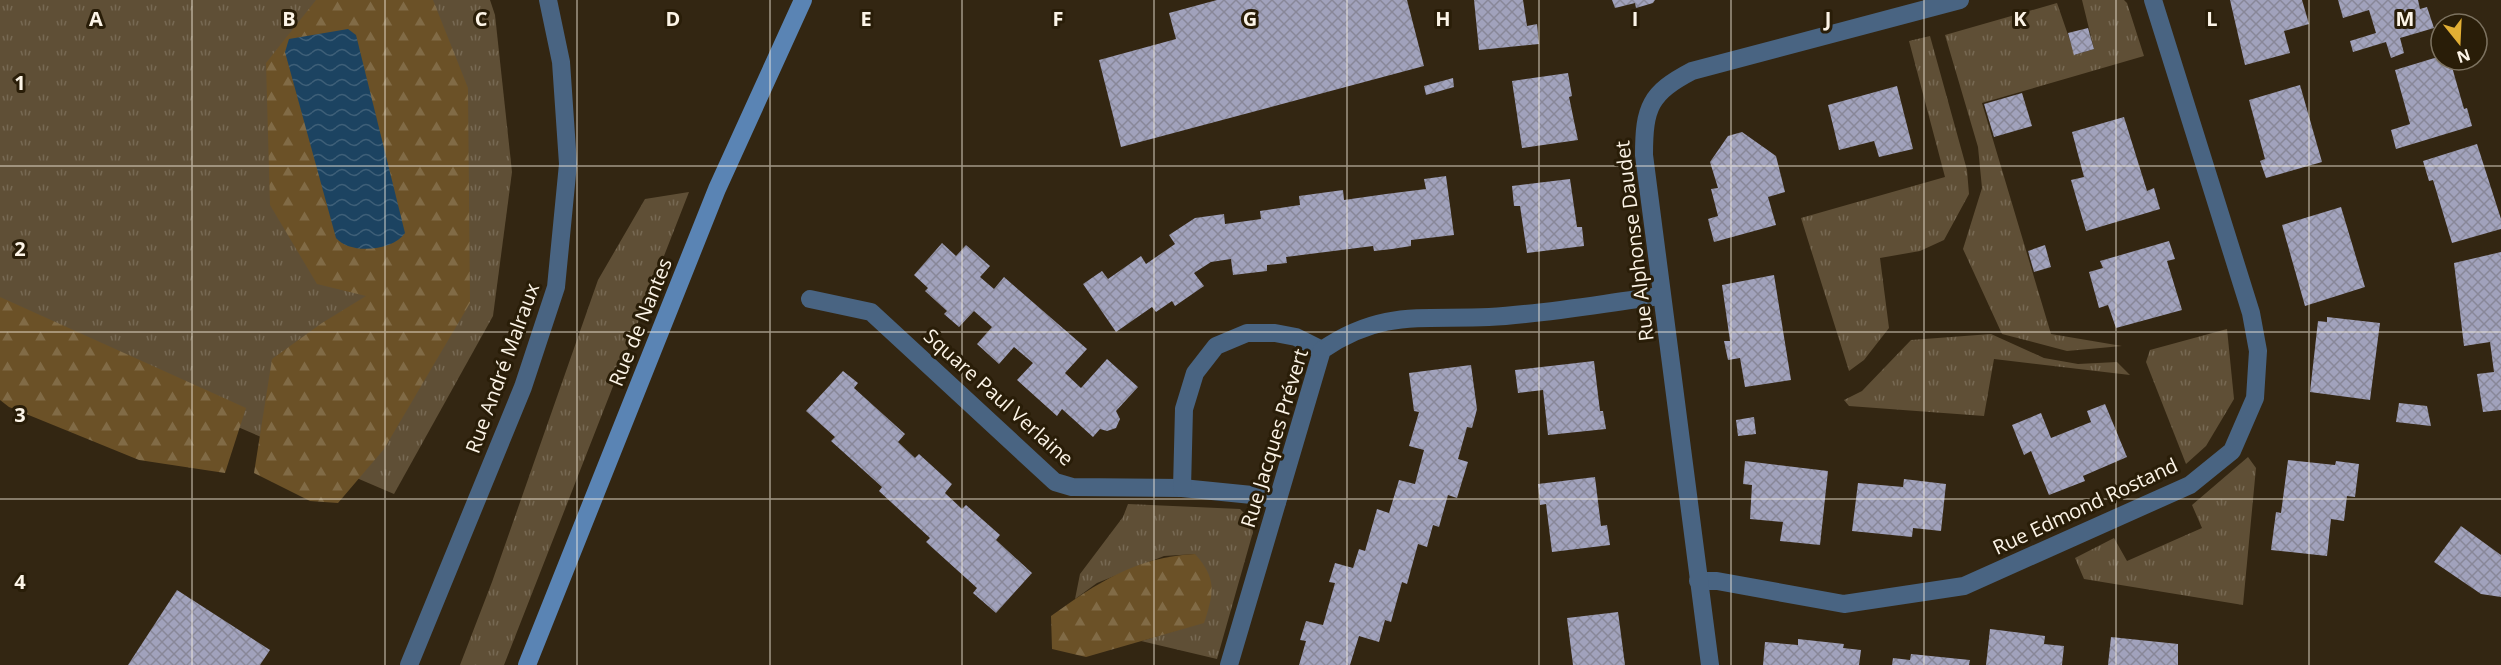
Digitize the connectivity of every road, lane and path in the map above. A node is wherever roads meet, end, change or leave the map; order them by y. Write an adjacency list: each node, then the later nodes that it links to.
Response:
1 (548, 0): 11 (street, Rue André Malraux)
2 (803, 0): 12 (main road, Rue de Nantes)
3 (1960, 0): 5 (street, Rue Alphonse Daudet)
4 (2153, 0): 10 (street, Rue Edmond Rostand)
5 (1661, 296): 7 (street, Rue Jacques Prévert); 10 (street, Rue Alphonse Daudet)
6 (810, 299): 8 (street, Square Paul Verlaine)
7 (1322, 350): 8 (street); 9 (street, Rue Jacques Prévert)
8 (1182, 489): 9 (street, Square Paul Verlaine)
9 (1276, 502): 13 (street, Rue Jacques Prévert)
10 (1698, 580): 14 (street, Rue Alphonse Daudet)
11 (409, 665)
12 (527, 665)
13 (1229, 665)
14 (1710, 665)

